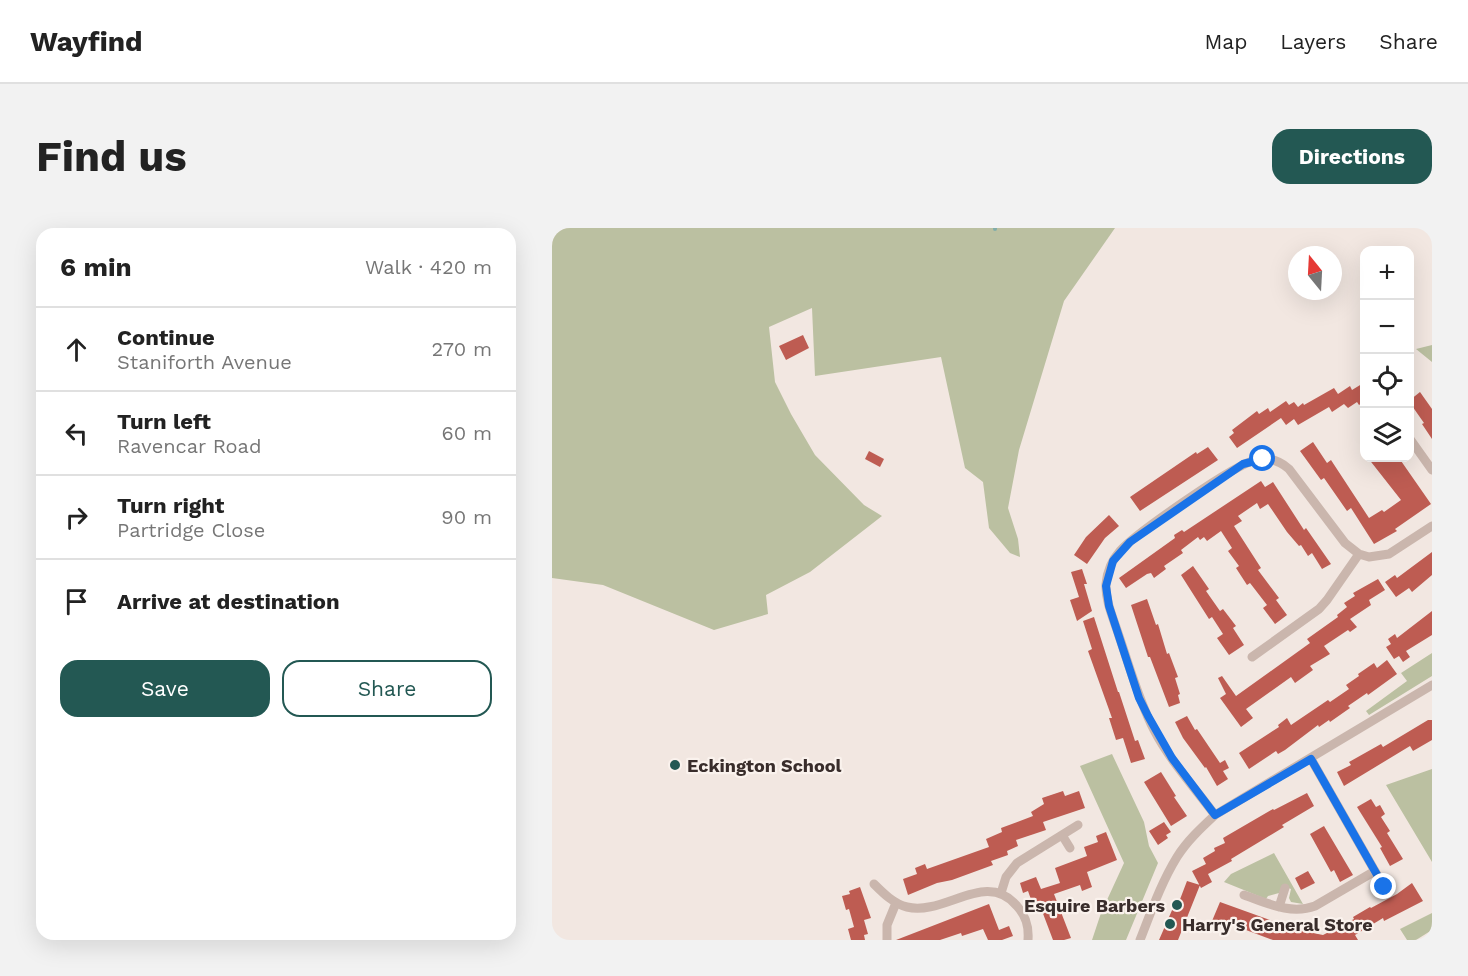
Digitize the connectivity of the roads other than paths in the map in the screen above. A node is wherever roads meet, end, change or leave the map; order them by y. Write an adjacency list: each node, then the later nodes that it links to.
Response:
1 (1414, 445): 2 (street)
2 (1432, 470)
3 (1432, 526): 4 (street)
4 (1359, 554): 5 (street); 8 (street)
5 (1252, 657)
6 (1432, 686): 7 (street)
7 (1311, 759): 8 (street); 12 (street)
8 (1215, 815): 22 (street)
9 (1078, 825): 10 (street)
10 (1062, 835): 11 (street); 16 (street)
11 (1070, 848)
12 (1375, 871): 14 (street); 19 (street)
13 (874, 884): 18 (street)
14 (1384, 887)
15 (1285, 888): 19 (street)
16 (1001, 893): 18 (street); 21 (street)
17 (1244, 895): 19 (street)
18 (896, 903): 20 (street)
19 (1279, 907)
20 (887, 940)
21 (1029, 940)
22 (1140, 940)

